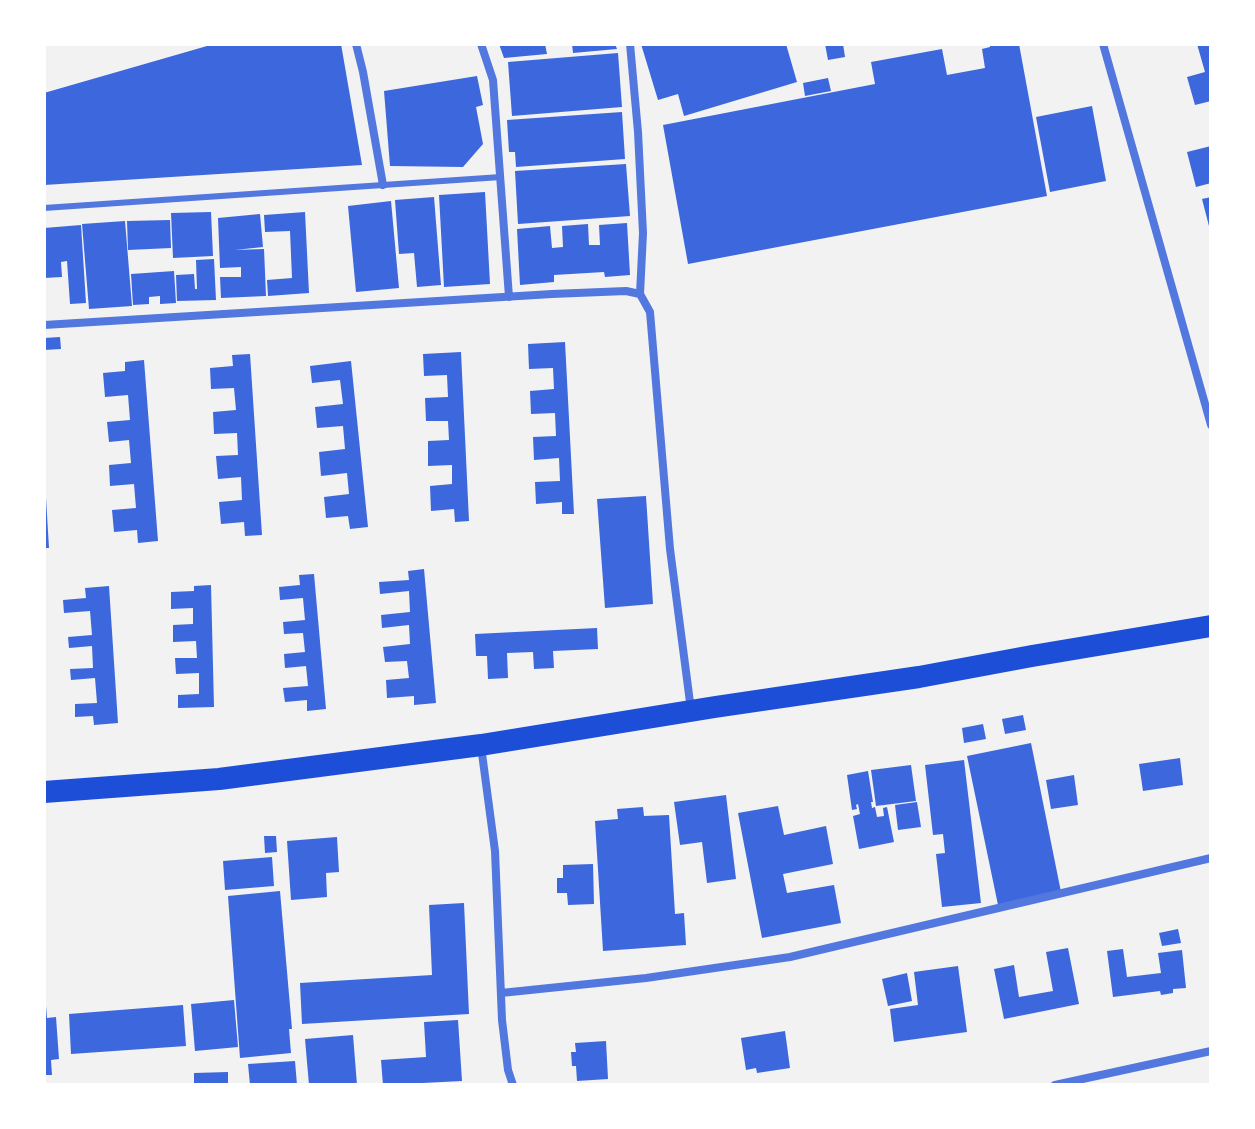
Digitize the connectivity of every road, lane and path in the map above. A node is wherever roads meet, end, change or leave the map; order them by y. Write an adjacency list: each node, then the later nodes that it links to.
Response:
1 (356, 44): 6 (street)
2 (481, 44): 5 (street)
3 (630, 44): 8 (street)
4 (1103, 44): 11 (street)
5 (501, 177): 6 (lane); 9 (street)
6 (383, 185): 7 (lane)
7 (44, 208)
8 (640, 294): 9 (street); 13 (street)
9 (509, 297): 10 (street)
10 (44, 325)
11 (1211, 425)
12 (1211, 626): 13 (highway)
13 (691, 711): 14 (highway)
14 (481, 745): 15 (highway); 17 (street)
15 (44, 792)
16 (1211, 858): 17 (street)
17 (501, 993): 19 (street)
18 (1211, 1051): 20 (street)
19 (513, 1085)
20 (1055, 1085)

